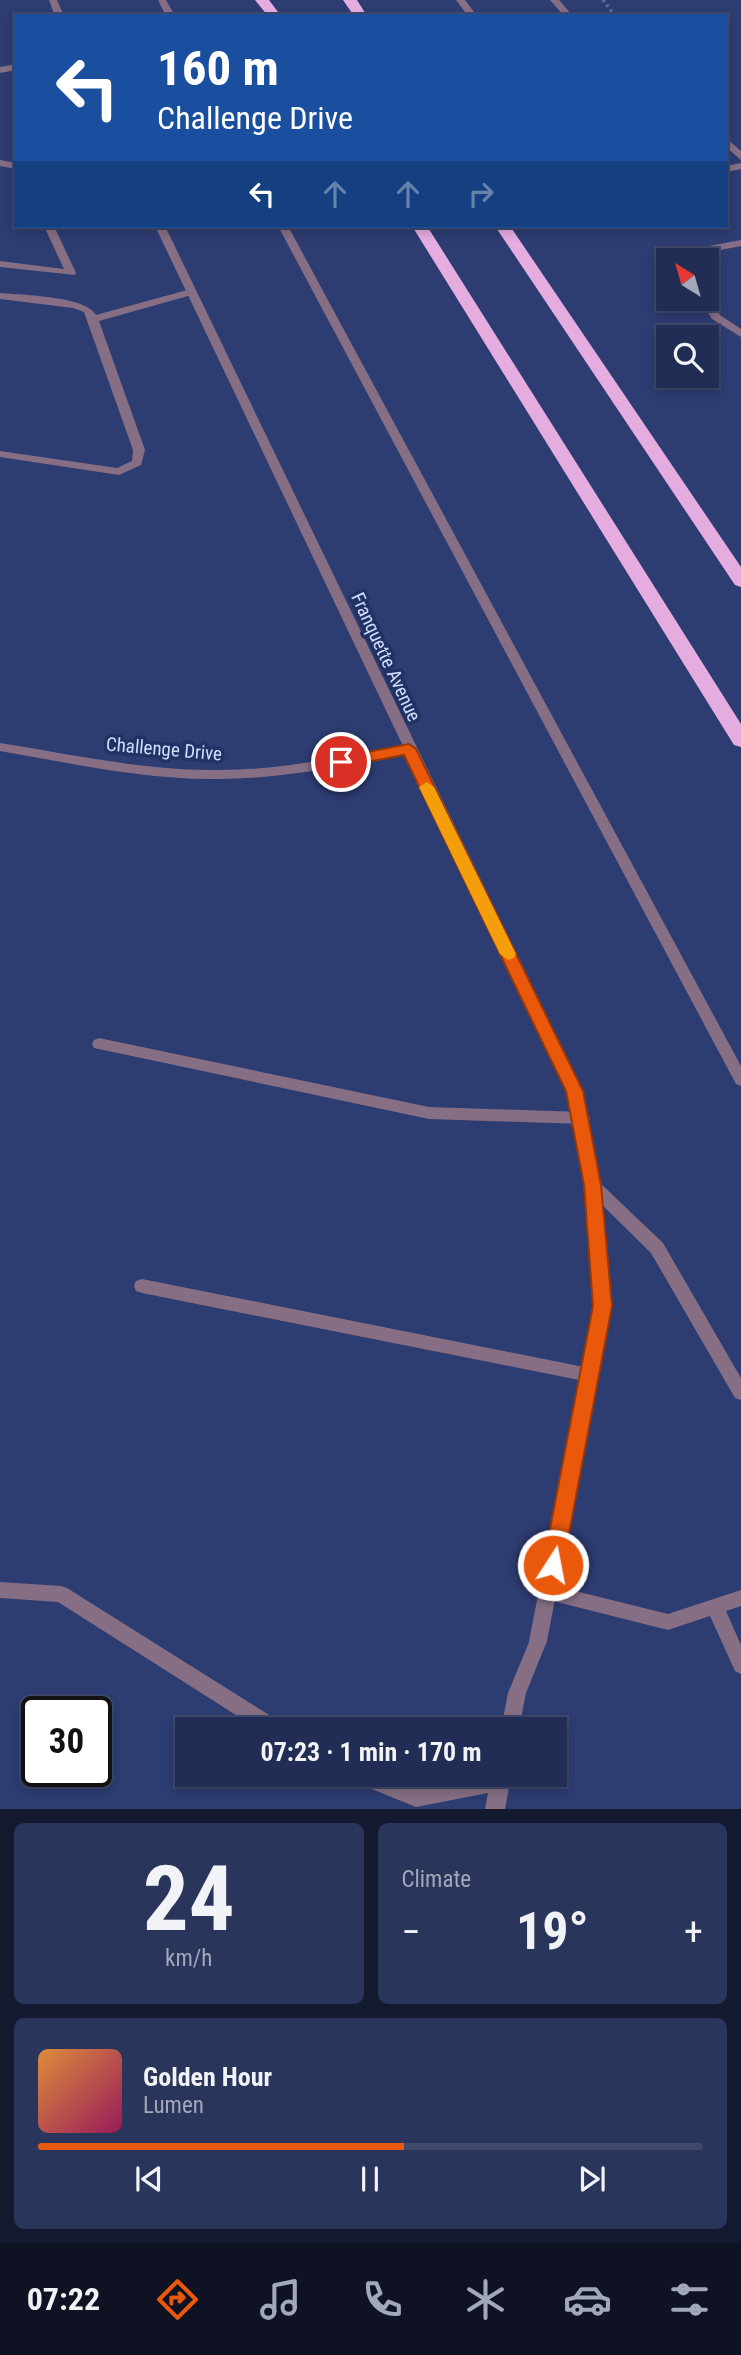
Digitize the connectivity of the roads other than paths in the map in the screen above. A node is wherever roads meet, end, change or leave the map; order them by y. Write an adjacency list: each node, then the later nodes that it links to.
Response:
1 (262, 0): 4 (highway)
2 (460, 0): 5 (street)
3 (554, 0): 6 (street)
4 (273, 14)
5 (471, 14)
6 (567, 14)
7 (728, 143): 8 (street)
8 (741, 157)
9 (50, 228): 16 (street)
10 (161, 228): 17 (street, Franquette Avenue)
11 (284, 228): 28 (street)
12 (420, 228): 24 (highway)
13 (503, 228): 23 (highway)
14 (741, 243): 15 (street)
15 (714, 248)
16 (0, 264)
17 (191, 292): 20 (street); 26 (street, Franquette Avenue)
18 (0, 296): 20 (street)
19 (713, 312): 21 (street)
20 (93, 319): 22 (street)
21 (741, 334)
22 (0, 454)
23 (741, 580)
24 (741, 740)
25 (0, 747): 26 (street, Challenge Drive)
26 (409, 749): 29 (street, Franquette Avenue)
27 (99, 1044): 29 (street)
28 (741, 1080)
29 (582, 1118): 30 (street, Franquette Avenue)
30 (593, 1185): 32 (street, Franquette Avenue); 33 (street)
31 (142, 1286): 32 (street)
32 (589, 1375): 35 (street, Franquette Avenue)
33 (741, 1393)
34 (0, 1590): 39 (street)
35 (547, 1592): 37 (street); 40 (street, Franquette Avenue)
36 (741, 1598): 37 (street)
37 (715, 1607): 38 (street)
38 (741, 1665)
39 (256, 1717)
40 (512, 1717)
41 (390, 1787): 42 (street)
42 (462, 1787)
43 (499, 1787): 44 (street)
44 (495, 1809)

